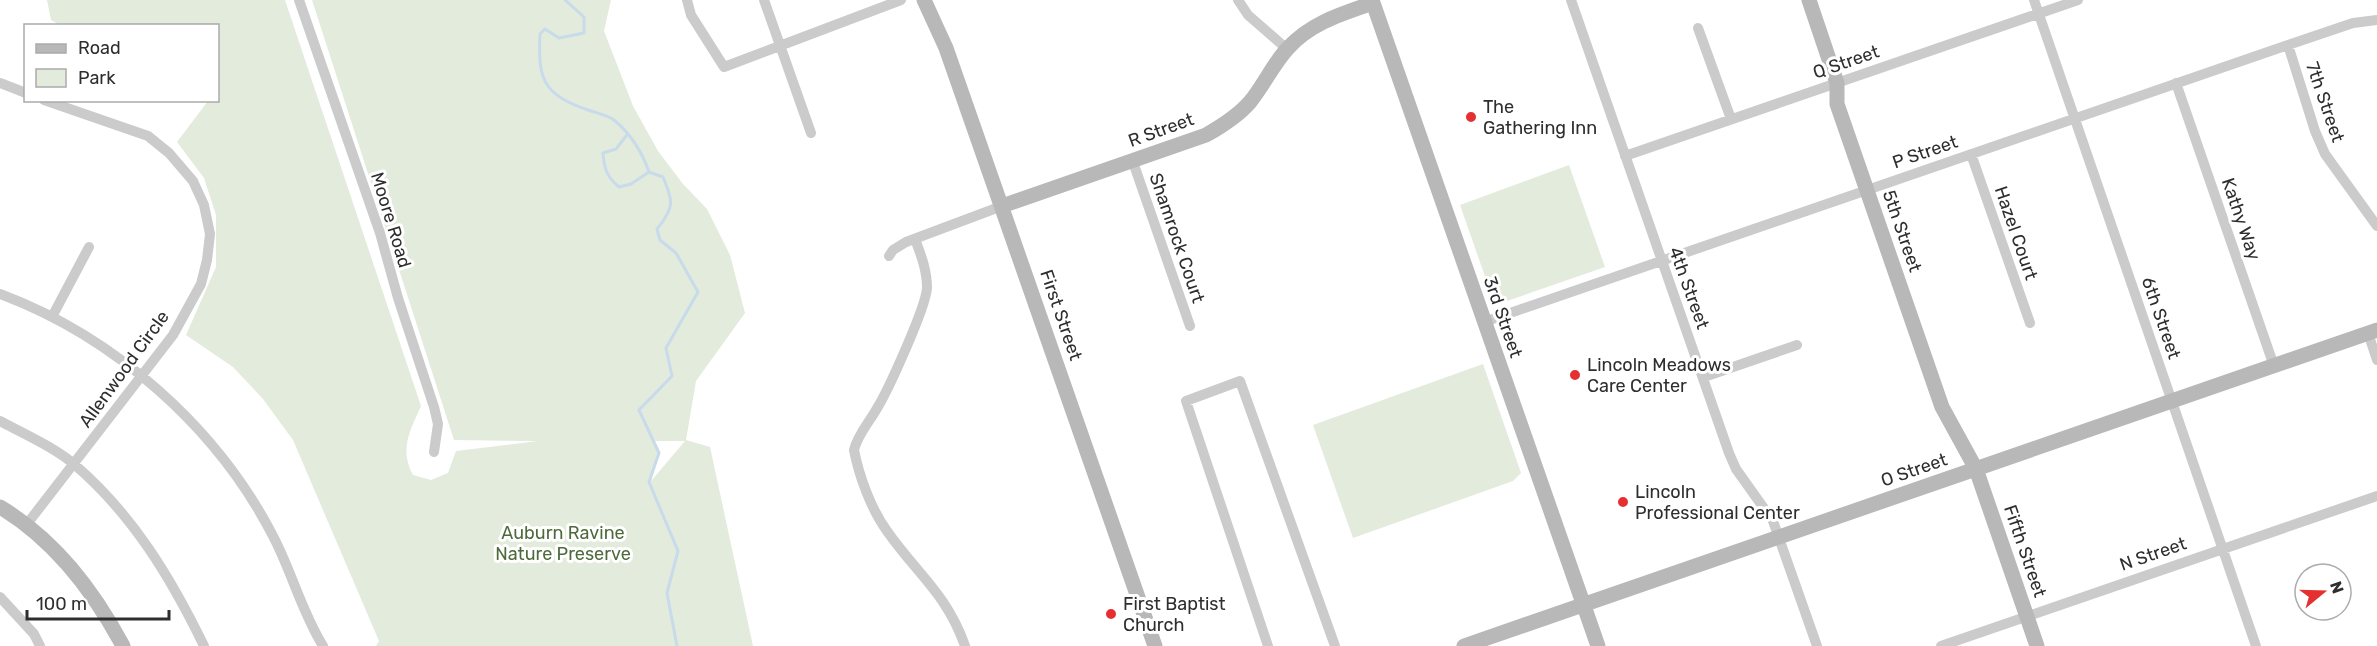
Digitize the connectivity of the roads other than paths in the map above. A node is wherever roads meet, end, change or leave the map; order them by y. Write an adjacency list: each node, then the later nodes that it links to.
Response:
1 (299, 0): 49 (street, Moore Road)
2 (687, 0): 15 (street)
3 (764, 0): 15 (street)
4 (901, 0): 15 (street)
5 (924, 0): 30 (street, First Street)
6 (1238, 0): 17 (street)
7 (1571, 0): 27 (street, 4th Street)
8 (1809, 0): 19 (street, 5th Street)
9 (2034, 0): 12 (street, 6th Street)
10 (2078, 0): 12 (street, Q Street)
11 (1376, 1): 17 (street, R Street); 38 (street, 3rd Street)
12 (2038, 14): 19 (street, Q Street); 23 (street, 6th Street)
13 (2377, 20): 16 (street, P Street)
14 (1698, 28): 24 (street)
15 (779, 45): 25 (street)
16 (2288, 45): 20 (street, P Street); 31 (street, 7th Street)
17 (1287, 49): 28 (street, R Street)
18 (0, 83): 21 (street)
19 (1837, 83): 24 (street, Q Street); 29 (street, 5th Street)
20 (2176, 83): 23 (street, P Street); 44 (street, Kathy Way)
21 (24, 92)
22 (50, 102): 46 (street, Allenwood Circle)
23 (2074, 117): 26 (street, P Street); 47 (street, 6th Street)
24 (1731, 119): 27 (street, Q Street)
25 (811, 133)
26 (1971, 154): 29 (street, P Street); 39 (street, Hazel Court)
27 (1625, 156): 35 (street, 4th Street)
28 (1133, 162): 30 (street, R Street); 40 (street, Shamrock Court)
29 (1867, 190): 35 (street, P Street); 51 (street, 5th Street)
30 (1002, 206): 32 (street, R Street); 65 (street, First Street)
31 (2377, 226)
32 (915, 239): 34 (street, R Street); 64 (street)
33 (88, 247): 37 (street)
34 (889, 256)
35 (1662, 260): 38 (street, P Street); 45 (street, 4th Street)
36 (0, 294): 37 (street)
37 (53, 315): 46 (street)
38 (1484, 322): 58 (street, 3rd Street)
39 (2030, 323)
40 (1190, 326)
41 (2372, 332): 43 (street); 44 (street, O Street)
42 (1797, 345): 45 (street)
43 (2377, 360)
44 (2274, 366): 47 (street, O Street)
45 (1704, 377): 55 (street, 4th Street)
46 (142, 378): 50 (street, Allenwood Circle); 63 (street)
47 (2172, 401): 51 (street, O Street); 56 (street, 6th Street)
48 (0, 421): 50 (street)
49 (434, 452)
50 (73, 464): 54 (street, Allenwood Circle); 62 (street)
51 (1976, 469): 55 (street, O Street); 59 (street, Fifth Street)
52 (2377, 496): 56 (street, N Street)
53 (0, 507): 54 (street)
54 (27, 524): 61 (street)
55 (1779, 537): 58 (street, O Street); 70 (street, 4th Street)
56 (2223, 549): 59 (street, N Street); 73 (street, 6th Street)
57 (0, 597): 60 (street)
58 (1584, 605): 68 (street, O Street); 69 (street, 3rd Street)
59 (2027, 616): 71 (street, N Street); 72 (street, Fifth Street)
60 (40, 646)
61 (123, 646)
62 (204, 646)
63 (323, 646)
64 (965, 646)
65 (1155, 646)
66 (1268, 646): 67 (street)
67 (1335, 646)
68 (1464, 646)
69 (1598, 646)
70 (1817, 646)
71 (1941, 646)
72 (2037, 646)
73 (2256, 646)

